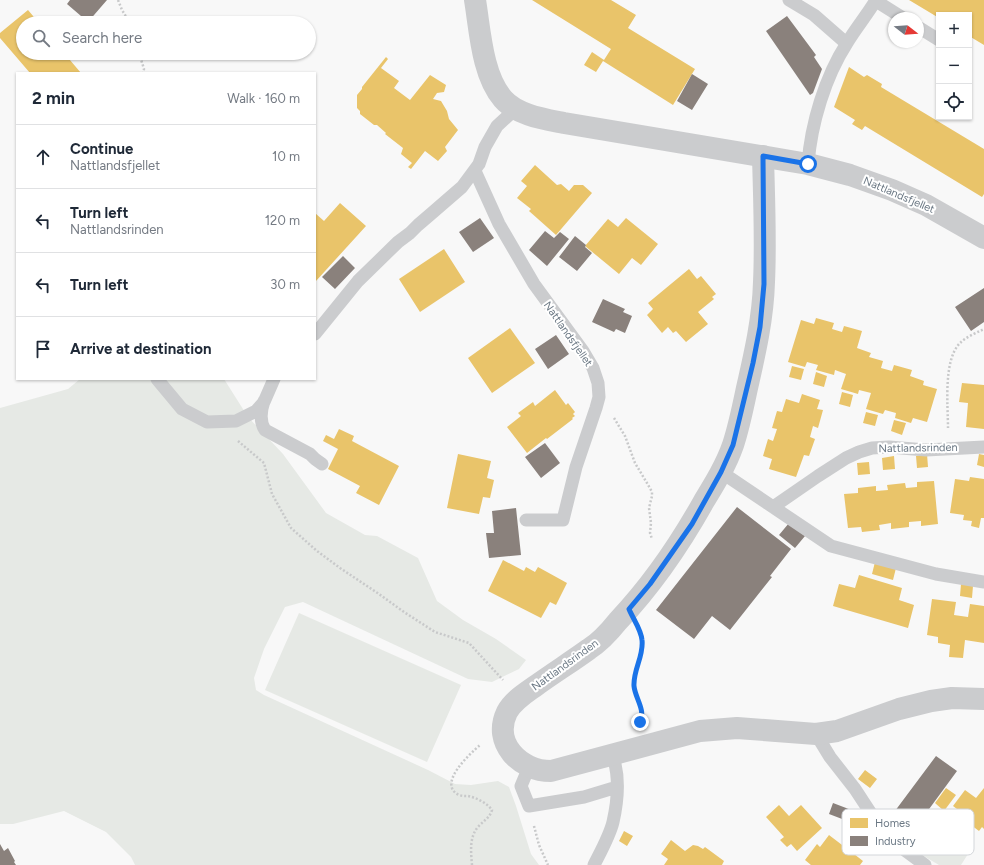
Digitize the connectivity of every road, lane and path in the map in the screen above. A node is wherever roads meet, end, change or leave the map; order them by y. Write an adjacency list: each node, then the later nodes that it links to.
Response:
1 (118, 0): 6 (path)
2 (475, 0): 12 (street, Nattlandsfjellet)
3 (789, 0): 9 (lane)
4 (876, 1): 5 (lane); 9 (lane)
5 (893, 12)
6 (126, 16)
7 (924, 31): 8 (lane)
8 (936, 38)
9 (846, 43): 14 (lane)
10 (142, 60): 11 (path)
11 (143, 72)
12 (513, 107): 13 (street, Nattlandsfjellet); 15 (lane)
13 (763, 156): 14 (street, Nattlandsfjellet); 28 (street, Nattlandsrinden)
14 (808, 164): 16 (street, Nattlandsfjellet)
15 (474, 170): 18 (lane); 22 (lane, Nattlandsfjellet)
16 (984, 238)
17 (984, 329): 26 (path)
18 (316, 333)
19 (158, 380): 24 (lane)
20 (274, 380): 23 (lane)
21 (278, 380): 23 (lane)
22 (598, 397): 30 (lane, Nattlandsfjellet); 31 (path)
23 (264, 402): 24 (lane); 27 (lane)
24 (225, 421): 35 (path)
25 (984, 447): 26 (lane, Nattlandsrinden)
26 (948, 448): 29 (lane, Nattlandsrinden)
27 (322, 464)
28 (721, 472): 29 (lane); 31 (street, Nattlandsrinden)
29 (773, 507): 32 (lane)
30 (526, 520)
31 (670, 555): 33 (street, Nattlandsrinden)
32 (984, 582)
33 (629, 609): 35 (street, Nattlandsrinden); 38 (path)
34 (984, 700): 36 (street)
35 (515, 701): 37 (street, Nattlandsrinden)
36 (816, 734): 38 (street); 42 (lane)
37 (503, 738): 39 (street); 44 (path)
38 (620, 752): 39 (street); 40 (lane)
39 (529, 766): 41 (lane)
40 (617, 787): 41 (lane); 46 (lane)
41 (529, 806): 45 (path)
42 (868, 809)
43 (911, 855): 47 (lane)
44 (472, 865)
45 (548, 865)
46 (594, 865)
47 (925, 865)

